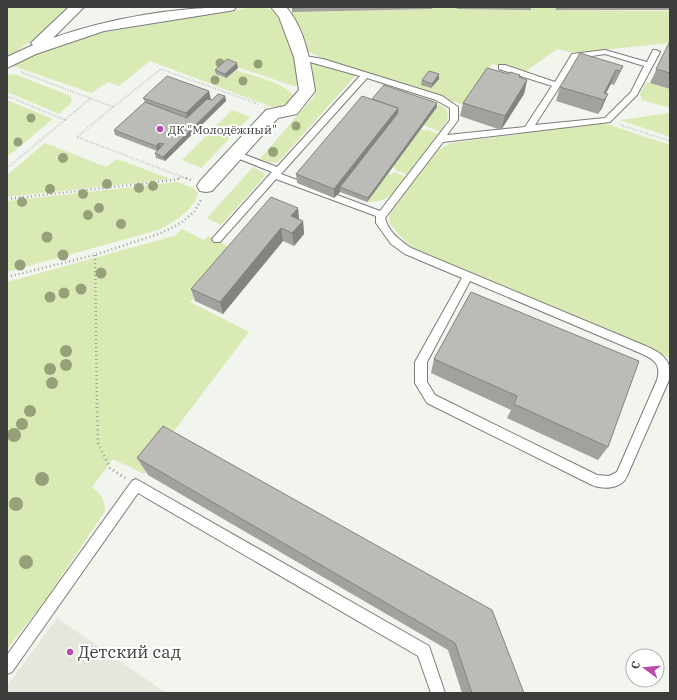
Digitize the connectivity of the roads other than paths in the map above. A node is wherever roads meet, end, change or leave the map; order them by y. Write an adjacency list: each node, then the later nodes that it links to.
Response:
1 (78, 7): 4 (street)
2 (229, 7): 4 (street)
3 (278, 7): 6 (street)
4 (31, 51): 7 (street)
5 (656, 52): 8 (lane)
6 (302, 57): 10 (lane); 14 (street)
7 (7, 63)
8 (649, 65): 11 (lane); 12 (lane)
9 (502, 67): 11 (lane)
10 (366, 75): 13 (lane); 15 (lane)
11 (557, 84): 12 (lane)
12 (528, 129): 13 (lane)
13 (440, 139): 17 (lane)
14 (235, 154): 15 (lane); 16 (street)
15 (277, 173): 17 (lane); 18 (lane)
16 (206, 186)
17 (382, 215): 19 (lane)
18 (217, 239)
19 (468, 276): 19 (lane)
20 (7, 667): 21 (lane)
21 (438, 693)

